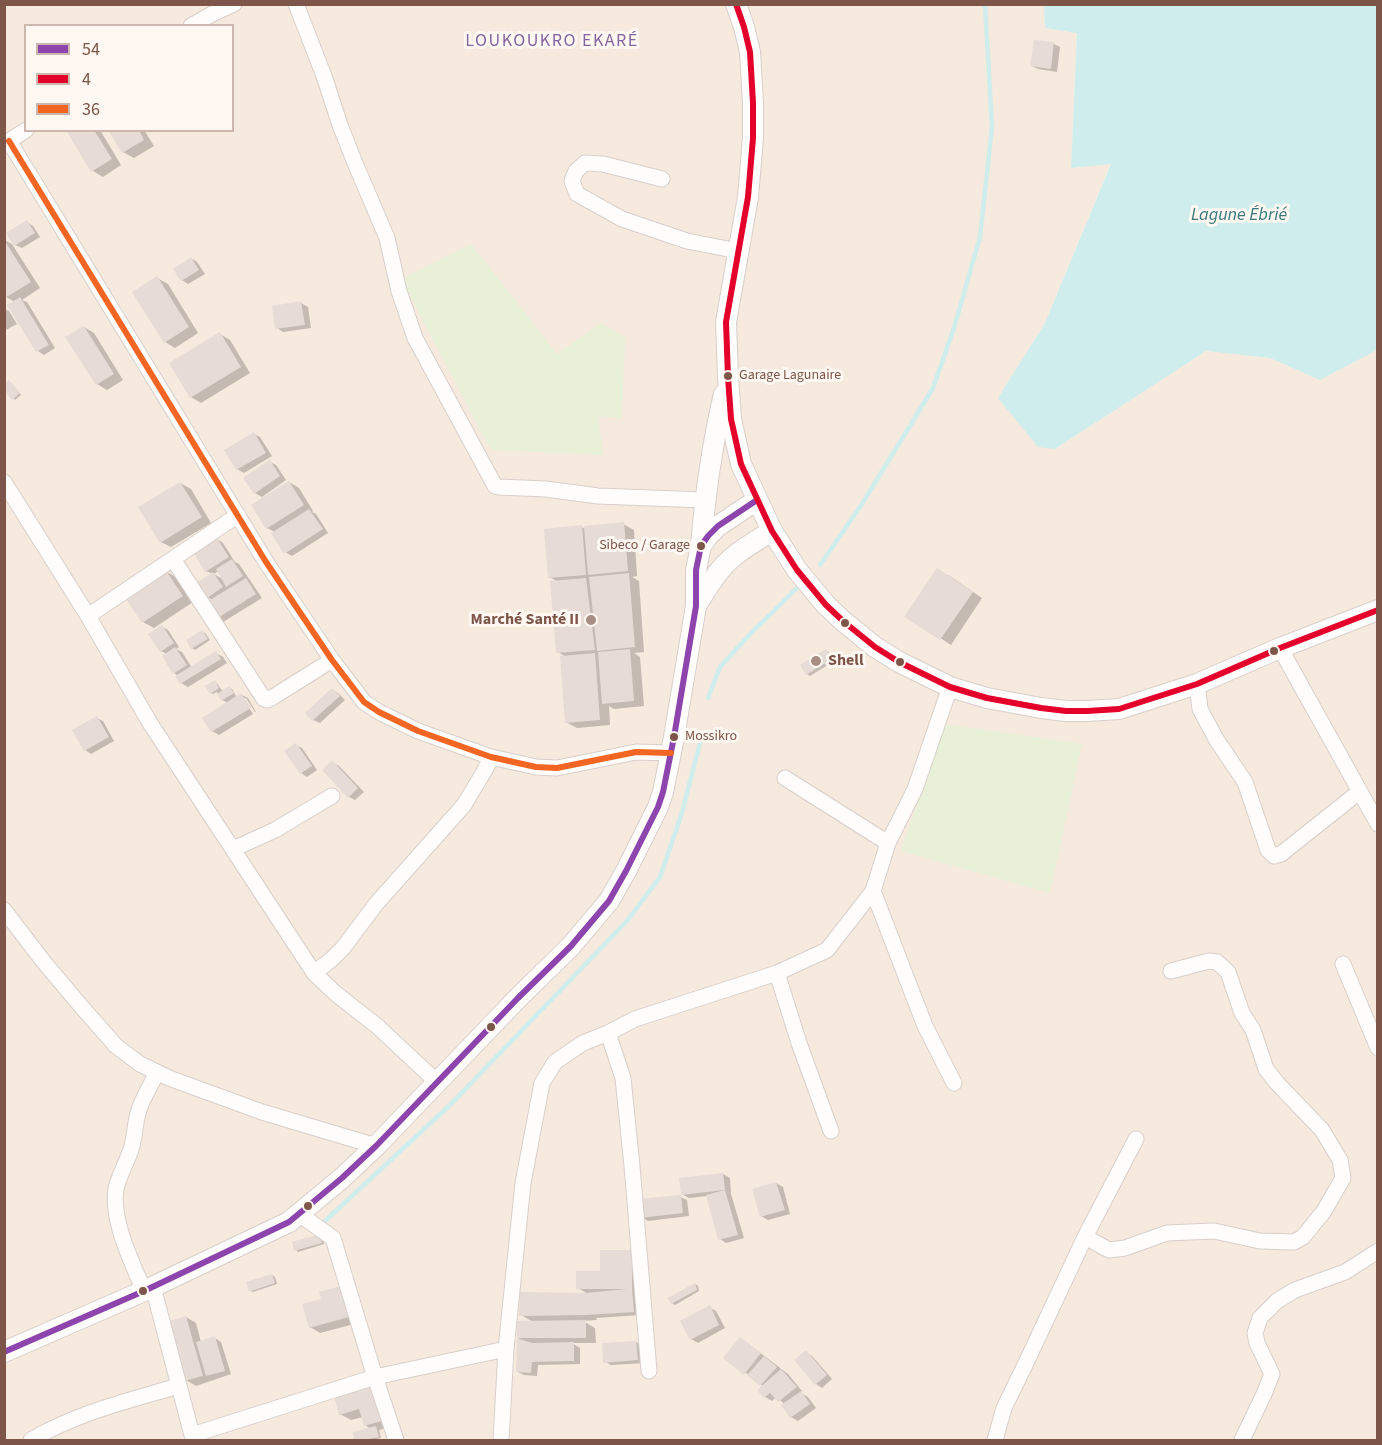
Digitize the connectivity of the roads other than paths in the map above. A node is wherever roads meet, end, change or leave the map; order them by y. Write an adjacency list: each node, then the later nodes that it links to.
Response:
1 (234, 4): 4 (street)
2 (296, 4): 11 (street)
3 (736, 4): 8 (street)
4 (194, 24)
5 (24, 131): 6 (street)
6 (7, 143): 13 (street)
7 (662, 179): 8 (street)
8 (738, 251): 9 (street)
9 (728, 377): 11 (street); 12 (street)
10 (4, 482): 19 (street)
11 (705, 500): 15 (street)
12 (757, 500): 14 (street); 15 (street)
13 (238, 515): 16 (street); 21 (street)
14 (772, 531): 17 (street); 23 (street)
15 (701, 546): 17 (street)
16 (173, 559): 19 (street); 21 (street)
17 (696, 606): 24 (street)
18 (1377, 610): 20 (street)
19 (87, 616): 31 (street)
20 (1280, 648): 22 (street); 27 (street)
21 (332, 660): 25 (street)
22 (1197, 684): 23 (street); 27 (street)
23 (950, 687): 30 (street)
24 (671, 753): 25 (street); 41 (street)
25 (491, 757): 36 (street)
26 (785, 778): 30 (street)
27 (1359, 792): 29 (street)
28 (332, 796): 31 (street)
29 (1377, 824)
30 (888, 843): 32 (street)
31 (233, 849): 36 (street)
32 (873, 891): 37 (street); 42 (street)
33 (4, 910): 40 (street)
34 (1344, 964): 39 (street)
35 (1171, 971): 47 (street)
36 (314, 973): 41 (street)
37 (777, 973): 38 (street); 43 (street)
38 (608, 1033): 50 (street); 52 (street)
39 (1377, 1048)
40 (157, 1072): 45 (street); 49 (street)
41 (437, 1082): 45 (street)
42 (954, 1083)
43 (831, 1131)
44 (1136, 1139): 47 (street)
45 (376, 1146): 46 (street)
46 (299, 1214): 49 (street); 53 (street)
47 (1085, 1237): 59 (street)
48 (1377, 1251): 60 (street)
49 (148, 1289): 51 (street); 54 (street)
50 (506, 1349): 53 (street); 58 (street)
51 (4, 1352)
52 (649, 1371)
53 (375, 1377): 55 (street); 57 (street)
54 (178, 1386): 55 (street); 56 (street)
55 (193, 1438)
56 (31, 1440)
57 (396, 1440)
58 (501, 1440)
59 (995, 1440)
60 (1242, 1440)

